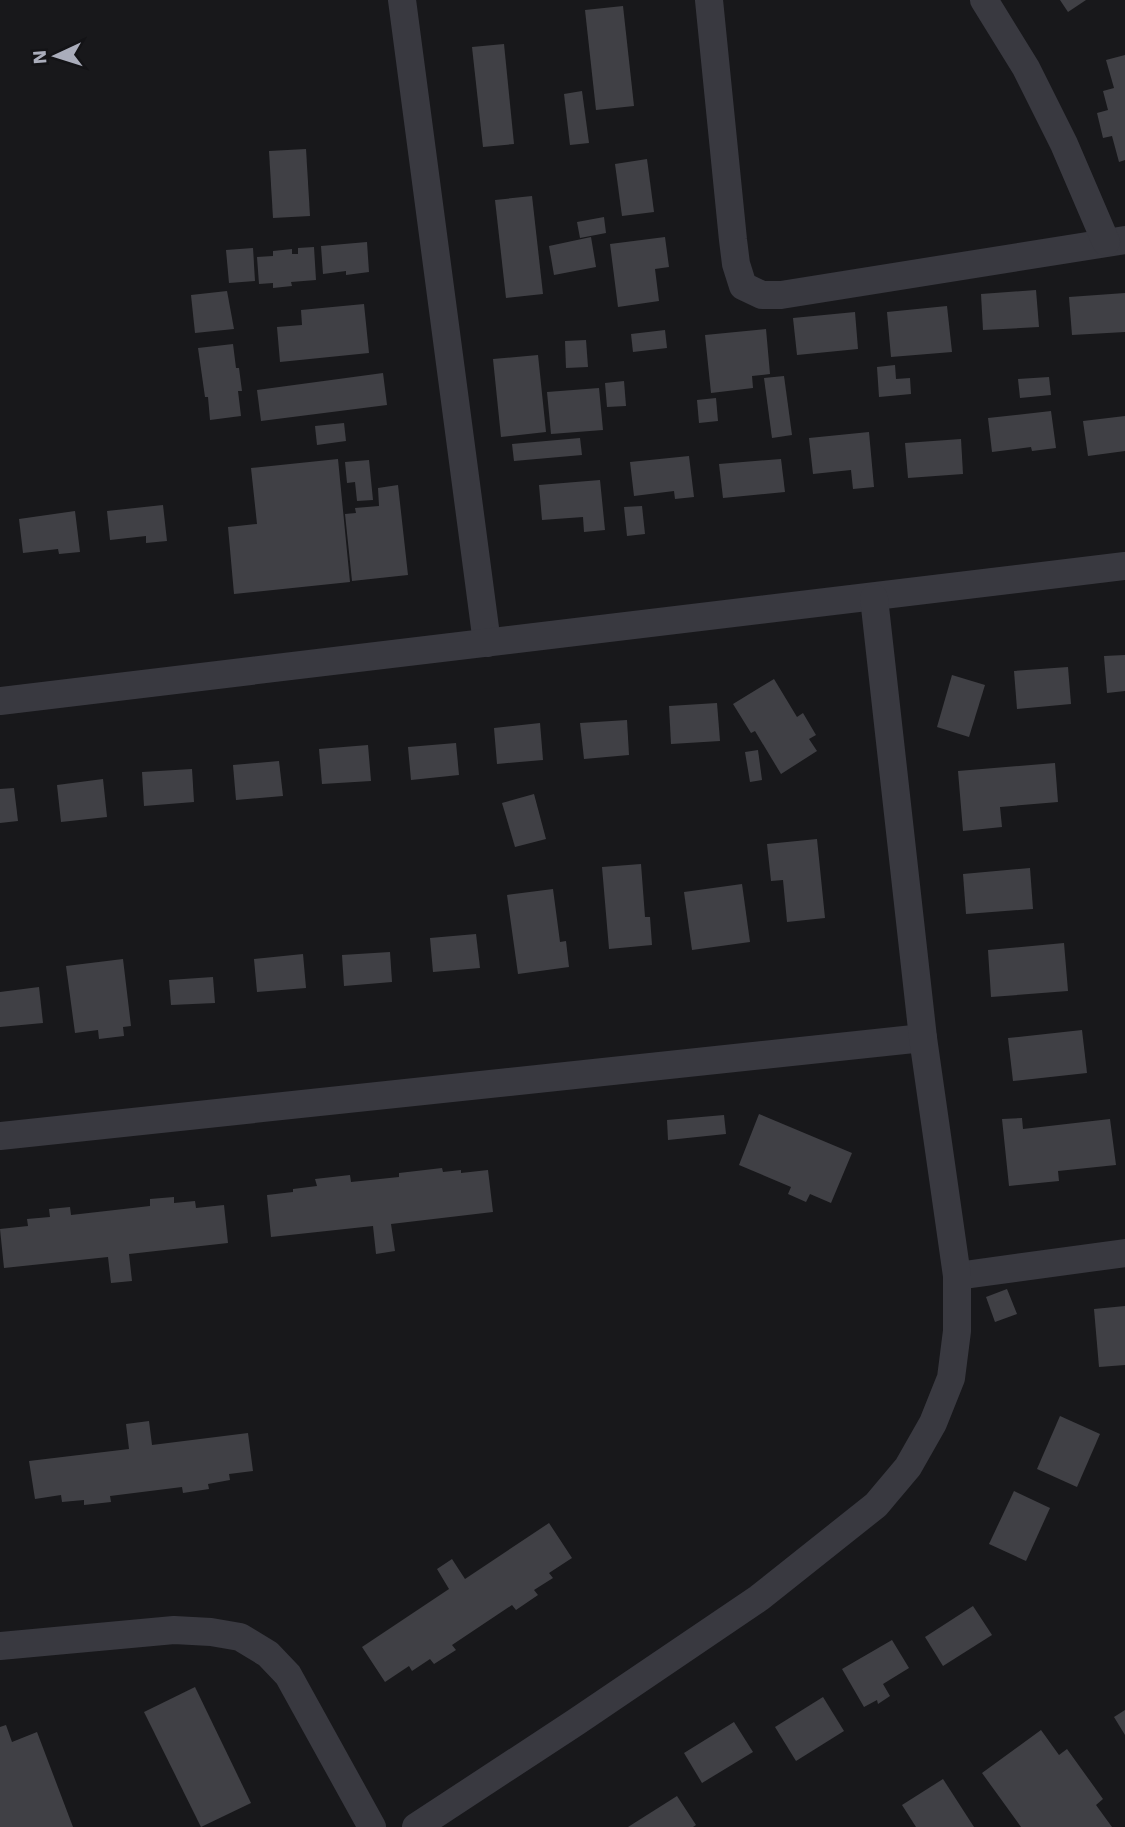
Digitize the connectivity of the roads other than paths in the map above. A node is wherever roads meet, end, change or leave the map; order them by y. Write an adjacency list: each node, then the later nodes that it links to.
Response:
1 (401, 0): 7 (street)
2 (709, 0): 4 (street)
3 (984, 0): 4 (street)
4 (1116, 241)
5 (1125, 566): 6 (street)
6 (874, 598): 7 (street); 9 (street)
7 (487, 643): 8 (street)
8 (0, 701)
9 (923, 1038): 10 (street); 12 (street)
10 (0, 1136)
11 (1125, 1253): 12 (street)
12 (957, 1276): 15 (street)
13 (0, 1646): 14 (street)
14 (372, 1827)
15 (416, 1827)

